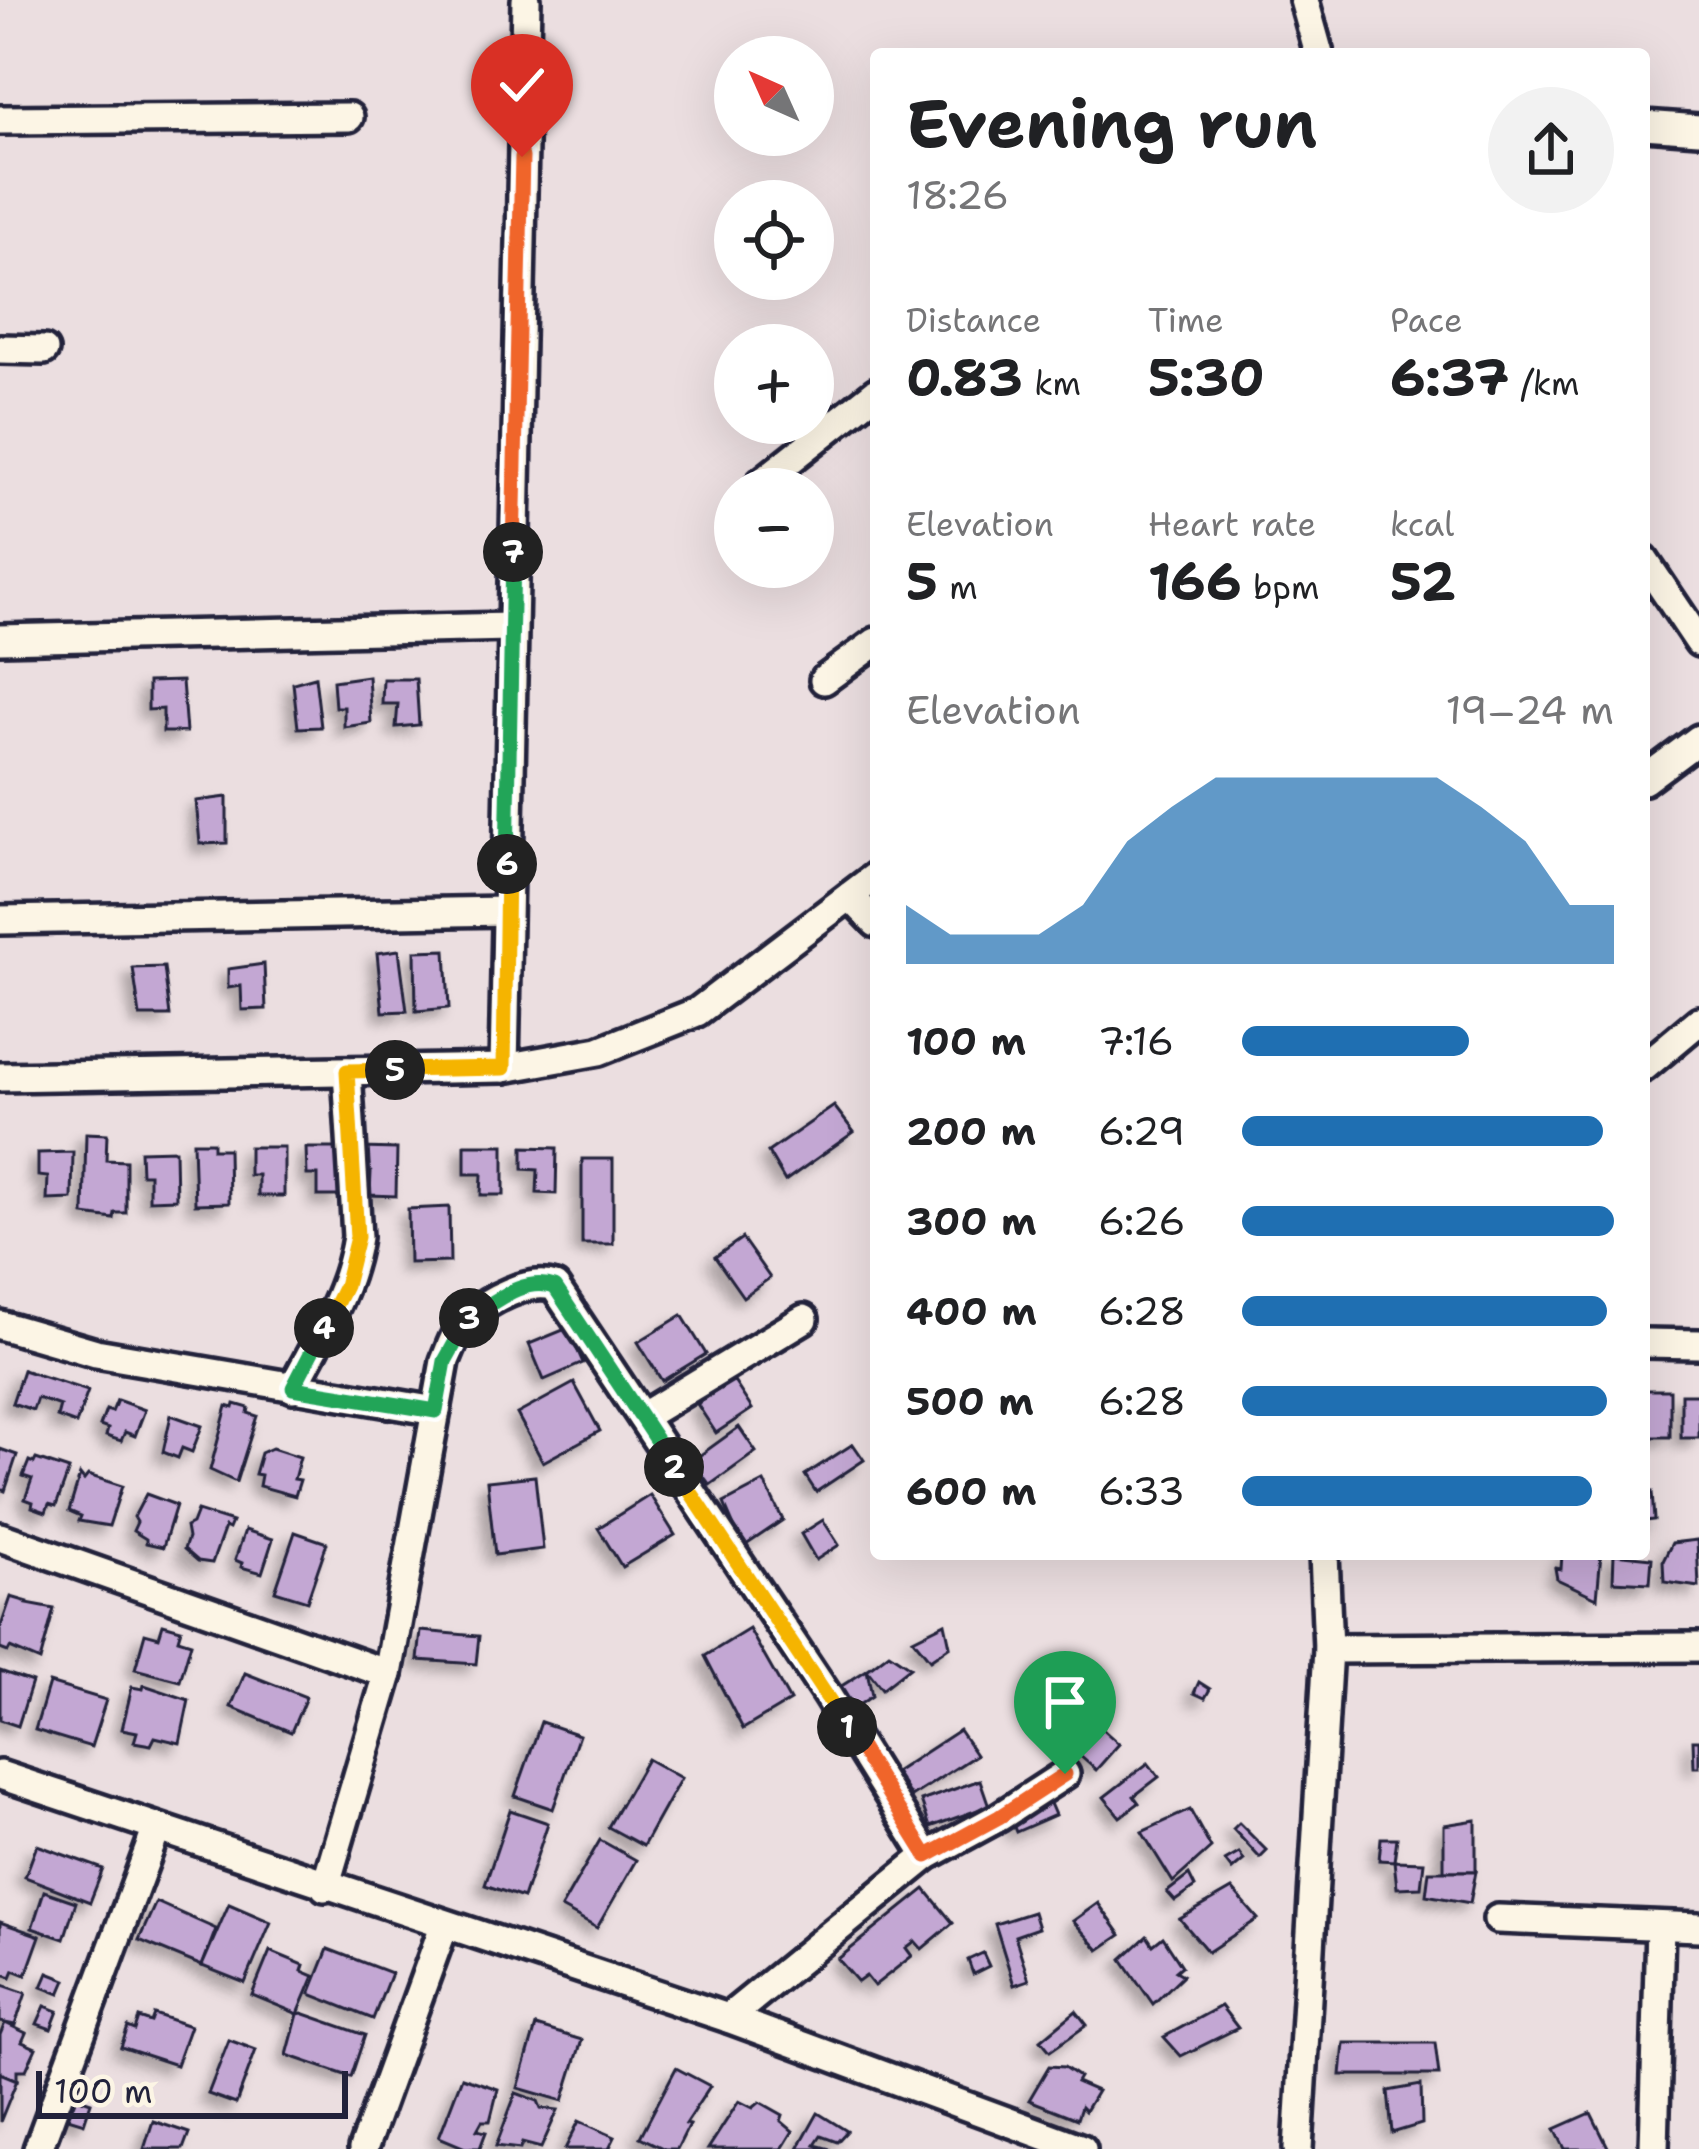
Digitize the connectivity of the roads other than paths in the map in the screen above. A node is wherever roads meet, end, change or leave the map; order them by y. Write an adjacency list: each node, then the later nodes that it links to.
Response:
1 (526, 0): 13 (street)
2 (1304, 0): 3 (street)
3 (1312, 48)
4 (350, 117): 5 (street)
5 (0, 119)
6 (1650, 125): 7 (street)
7 (1699, 128)
8 (0, 349): 9 (street)
9 (44, 350)
10 (870, 397): 11 (street)
11 (780, 468)
12 (1650, 569): 15 (street)
13 (511, 627): 14 (street); 22 (street)
14 (0, 639)
15 (1699, 642)
16 (870, 646): 17 (street)
17 (824, 680)
18 (1699, 739): 19 (street)
19 (1650, 776)
20 (870, 881): 21 (street)
21 (850, 896): 23 (street); 27 (street)
22 (506, 911): 24 (street); 27 (street)
23 (870, 917)
24 (0, 920)
25 (1699, 1021): 26 (street)
26 (1650, 1062)
27 (504, 1068): 28 (street)
28 (347, 1071): 29 (street); 34 (street)
29 (0, 1077)
30 (804, 1319): 36 (street)
31 (0, 1325): 34 (street)
32 (1650, 1343): 33 (street)
33 (1699, 1344)
34 (293, 1388): 35 (street)
35 (436, 1411): 36 (street); 41 (street)
36 (642, 1418): 45 (street)
37 (0, 1538): 41 (street)
38 (1324, 1560): 40 (street)
39 (1699, 1647): 40 (street)
40 (1328, 1649): 55 (street)
41 (388, 1674): 46 (street)
42 (1065, 1774): 45 (street)
43 (0, 1775): 44 (street)
44 (158, 1828): 46 (street); 53 (street)
45 (927, 1856): 51 (street)
46 (325, 1887): 48 (street)
47 (1498, 1919): 49 (street)
48 (444, 1926): 51 (street); 52 (street)
49 (1660, 1926): 50 (street); 56 (street)
50 (1699, 1927)
51 (728, 2018): 54 (street)
52 (369, 2147)
53 (38, 2149)
54 (1082, 2149)
55 (1298, 2149)
56 (1654, 2149)

